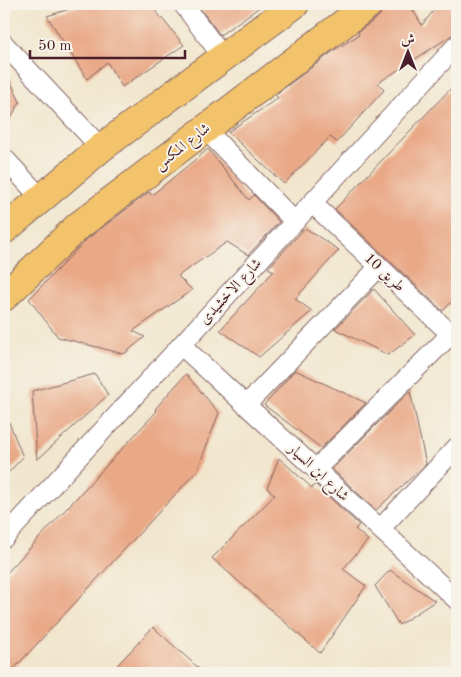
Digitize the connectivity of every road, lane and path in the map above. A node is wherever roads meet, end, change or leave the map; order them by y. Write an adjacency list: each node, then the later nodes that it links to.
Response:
1 (183, 4): 5 (street)
2 (295, 4): 5 (main road)
3 (369, 4): 7 (main road, شارع المكس)
4 (4, 44): 8 (street)
5 (222, 56): 8 (main road)
6 (454, 57): 11 (street, شارع الاخشيدى)
7 (205, 129): 12 (street); 15 (main road, شارع المكس)
8 (100, 148): 10 (main road)
9 (4, 158): 10 (street)
10 (41, 198): 13 (main road)
11 (312, 204): 12 (street, شارع الاخشيدى); 14 (street, طريق 10)
12 (295, 222): 17 (street, شارع الاخشيدى)
13 (4, 230)
14 (379, 267): 16 (street, طريق 10); 18 (street)
15 (4, 297)
16 (454, 337): 20 (street)
17 (181, 345): 18 (street, شارع ابن السيار); 22 (street, شارع الاخشيدى)
18 (246, 405): 20 (street, شارع ابن السيار)
19 (457, 447): 21 (street)
20 (316, 469): 21 (street, شارع ابن السيار)
21 (380, 529): 23 (street, شارع ابن السيار)
22 (4, 538)
23 (453, 589)

